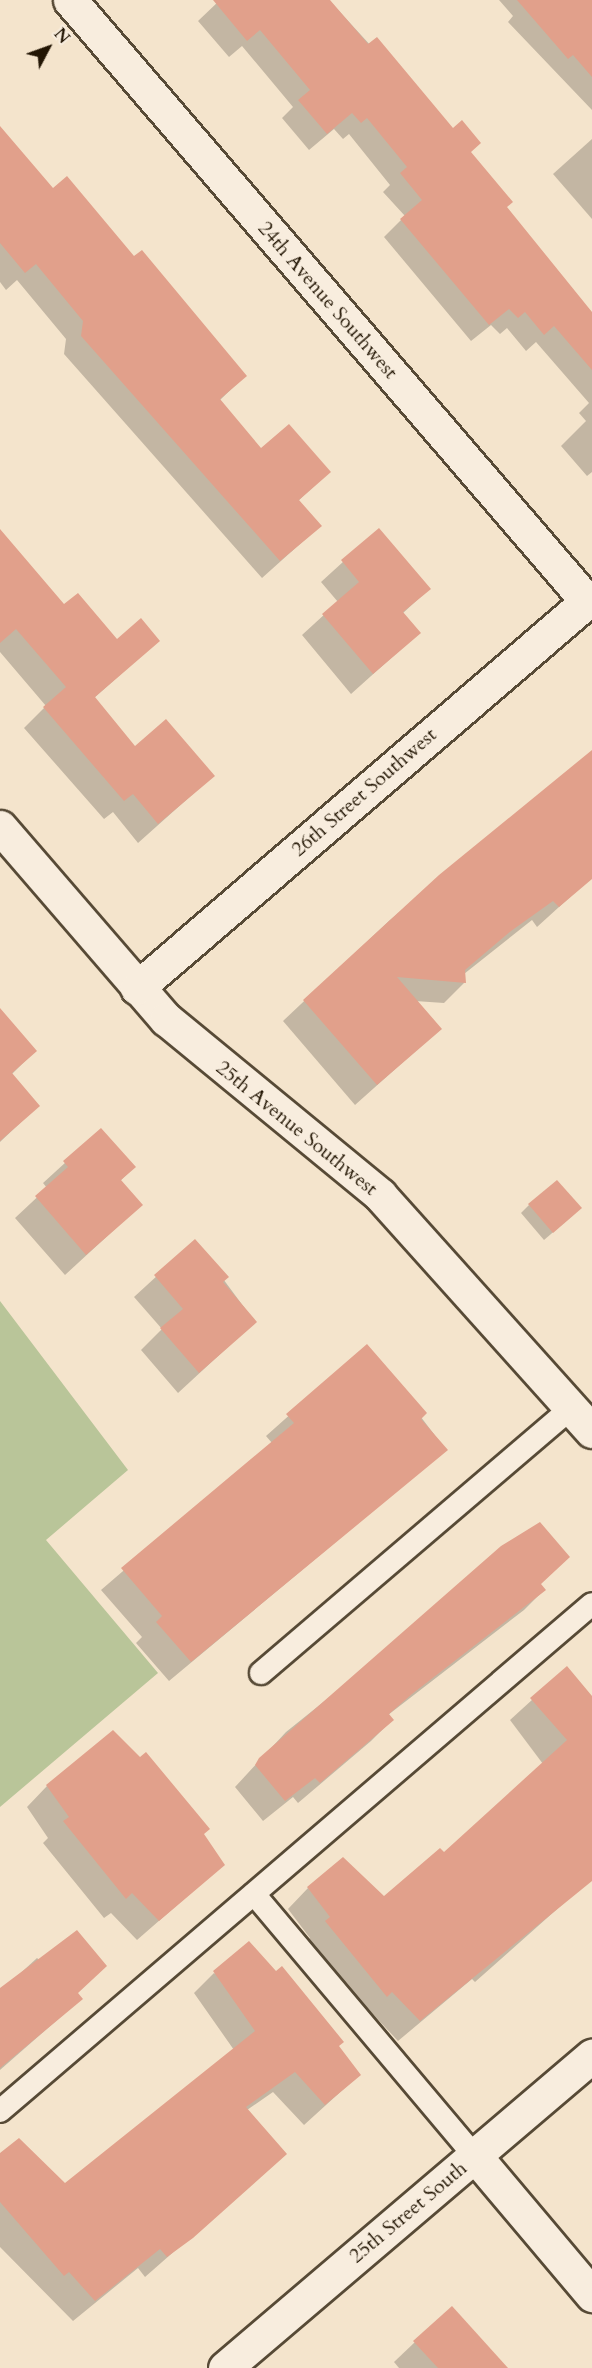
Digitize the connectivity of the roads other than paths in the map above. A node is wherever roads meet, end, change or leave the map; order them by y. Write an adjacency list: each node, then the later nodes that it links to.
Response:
1 (70, 0): 2 (street, 24th Avenue Southwest)
2 (590, 599): 4 (street, 26th Street Southwest)
3 (0, 827): 4 (street, 25th Avenue Southwest)
4 (137, 988): 5 (street, 25th Avenue Southwest)
5 (582, 1419): 7 (lane)
6 (592, 1604): 8 (lane)
7 (261, 1673)
8 (254, 1894): 10 (lane); 11 (lane)
9 (592, 2056): 11 (street, 25th Street South)
10 (0, 2111)
11 (475, 2156): 12 (street); 13 (street, 25th Street South)
12 (592, 2295)
13 (225, 2368)

